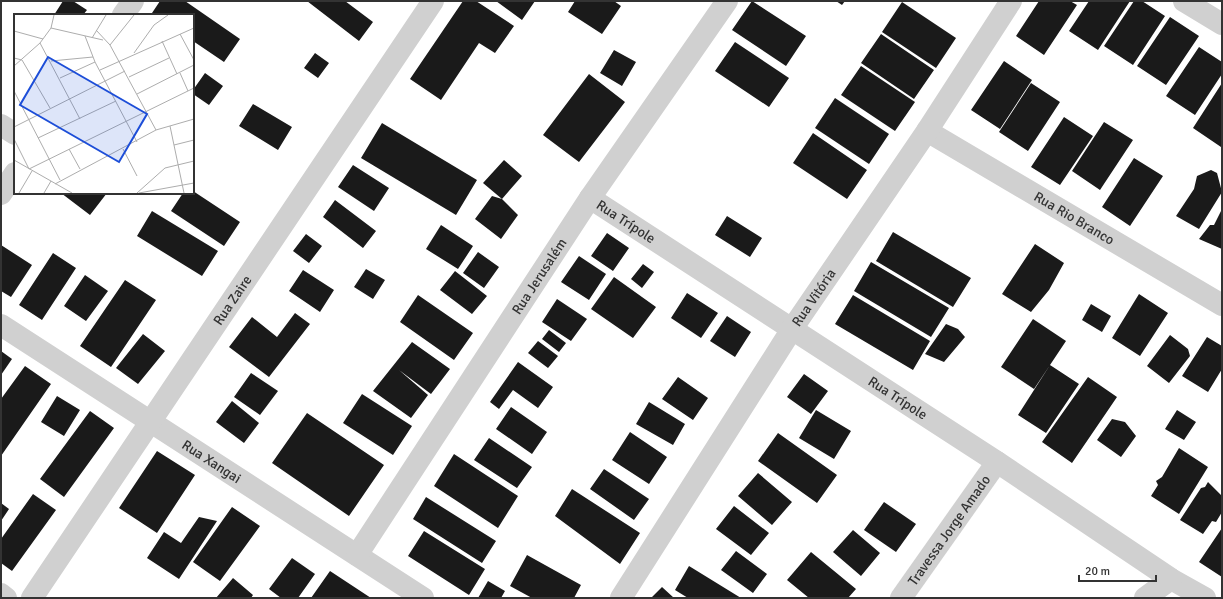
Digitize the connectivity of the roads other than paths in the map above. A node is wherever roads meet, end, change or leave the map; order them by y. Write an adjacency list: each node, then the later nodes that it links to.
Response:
1 (133, 1): 6 (street)
2 (433, 1): 17 (street, Rua Zaire)
3 (727, 1): 13 (street, Rua Jerusalém)
4 (1011, 1): 9 (street, Rua Vitória)
5 (1184, 1): 7 (street)
6 (125, 14)
7 (1222, 24)
8 (1, 125): 10 (street)
9 (927, 132): 14 (street, Rua Rio Branco); 16 (street, Rua Vitória)
10 (14, 133)
11 (14, 174): 12 (street)
12 (1, 194)
13 (590, 198): 16 (street, Rua Trípole); 19 (street, Rua Jerusalém)
14 (1222, 305)
15 (1, 325): 17 (street, Rua Xangai)
16 (792, 329): 18 (street, Rua Trípole); 25 (street, Rua Vitória)
17 (151, 421): 19 (street, Rua Xangai); 23 (street, Rua Zaire)
18 (997, 462): 20 (street, Rua Trípole); 26 (street, Travessa Jorge Amado)
19 (358, 555): 24 (street, Rua Xangai)
20 (1172, 579): 27 (street); 28 (street, Rua Trípole)
21 (1, 594): 22 (street)
22 (6, 598)
23 (32, 598)
24 (424, 598)
25 (621, 598)
26 (902, 598)
27 (1145, 598)
28 (1205, 598)

